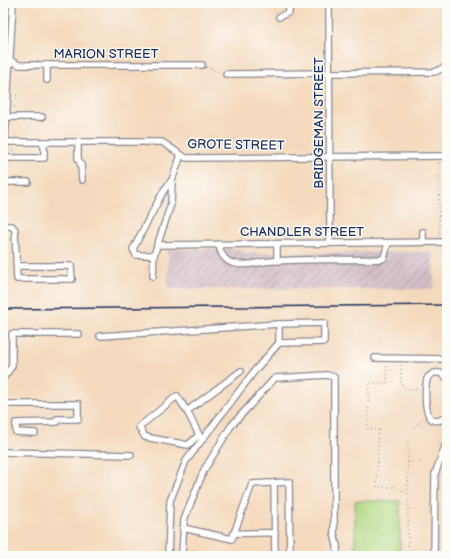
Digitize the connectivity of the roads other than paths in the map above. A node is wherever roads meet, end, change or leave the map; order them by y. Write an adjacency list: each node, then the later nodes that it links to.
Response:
1 (13, 3): 6 (street)
2 (289, 3): 4 (street)
3 (329, 3): 10 (street, BRIDGEMAN STREET)
4 (280, 18)
5 (3, 57): 6 (street, MARION STREET)
6 (10, 60): 7 (street, MARION STREET); 14 (street)
7 (47, 65): 8 (street, MARION STREET); 12 (street)
8 (202, 65)
9 (447, 66): 10 (street)
10 (330, 73): 11 (street); 20 (street, BRIDGEMAN STREET)
11 (226, 74)
12 (47, 80)
13 (42, 116): 14 (street)
14 (5, 117): 15 (street)
15 (4, 142): 16 (street, GROTE STREET); 21 (street)
16 (44, 142): 17 (street, GROTE STREET); 21 (street)
17 (78, 142): 18 (street, GROTE STREET); 22 (street)
18 (181, 155): 20 (street, GROTE STREET); 23 (street)
19 (447, 156): 20 (street, GROTE STREET)
20 (330, 157): 31 (street, BRIDGEMAN STREET)
21 (5, 158): 24 (street)
22 (82, 180)
23 (172, 180): 35 (street); 36 (street)
24 (4, 182): 25 (street); 26 (street)
25 (28, 182)
26 (3, 204)
27 (3, 226): 38 (street)
28 (423, 232): 29 (street)
29 (423, 242): 30 (street, CHANDLER STREET); 32 (street, CHANDLER STREET)
30 (447, 242)
31 (330, 243): 32 (street, CHANDLER STREET); 34 (street, CHANDLER STREET)
32 (388, 243): 37 (street)
33 (219, 244): 34 (street, CHANDLER STREET); 35 (street, CHANDLER STREET); 37 (street)
34 (277, 244): 37 (street)
35 (157, 245): 36 (street)
36 (154, 255): 39 (street)
37 (277, 261)
38 (17, 266): 38 (street)
39 (153, 276)
40 (279, 324): 42 (street); 43 (street); 43 (street)
41 (79, 334): 47 (street)
42 (100, 336)
43 (279, 343): 54 (street)
44 (375, 358): 45 (street)
45 (447, 359)
46 (240, 371): 50 (street)
47 (3, 378)
48 (447, 378): 51 (street)
49 (3, 404): 52 (street)
50 (187, 411): 53 (street); 53 (street)
51 (447, 416)
52 (35, 433)
53 (199, 435): 54 (street)
54 (202, 441): 62 (street)
55 (447, 441): 67 (street)
56 (3, 452): 57 (street)
57 (131, 455)
58 (274, 483): 60 (street); 61 (street); 65 (street)
59 (183, 528): 60 (street); 63 (street); 66 (street)
60 (234, 533): 61 (street)
61 (275, 533): 64 (street)
62 (168, 556)
63 (182, 556)
64 (275, 556)
65 (290, 556)
66 (337, 556)
67 (434, 556)

